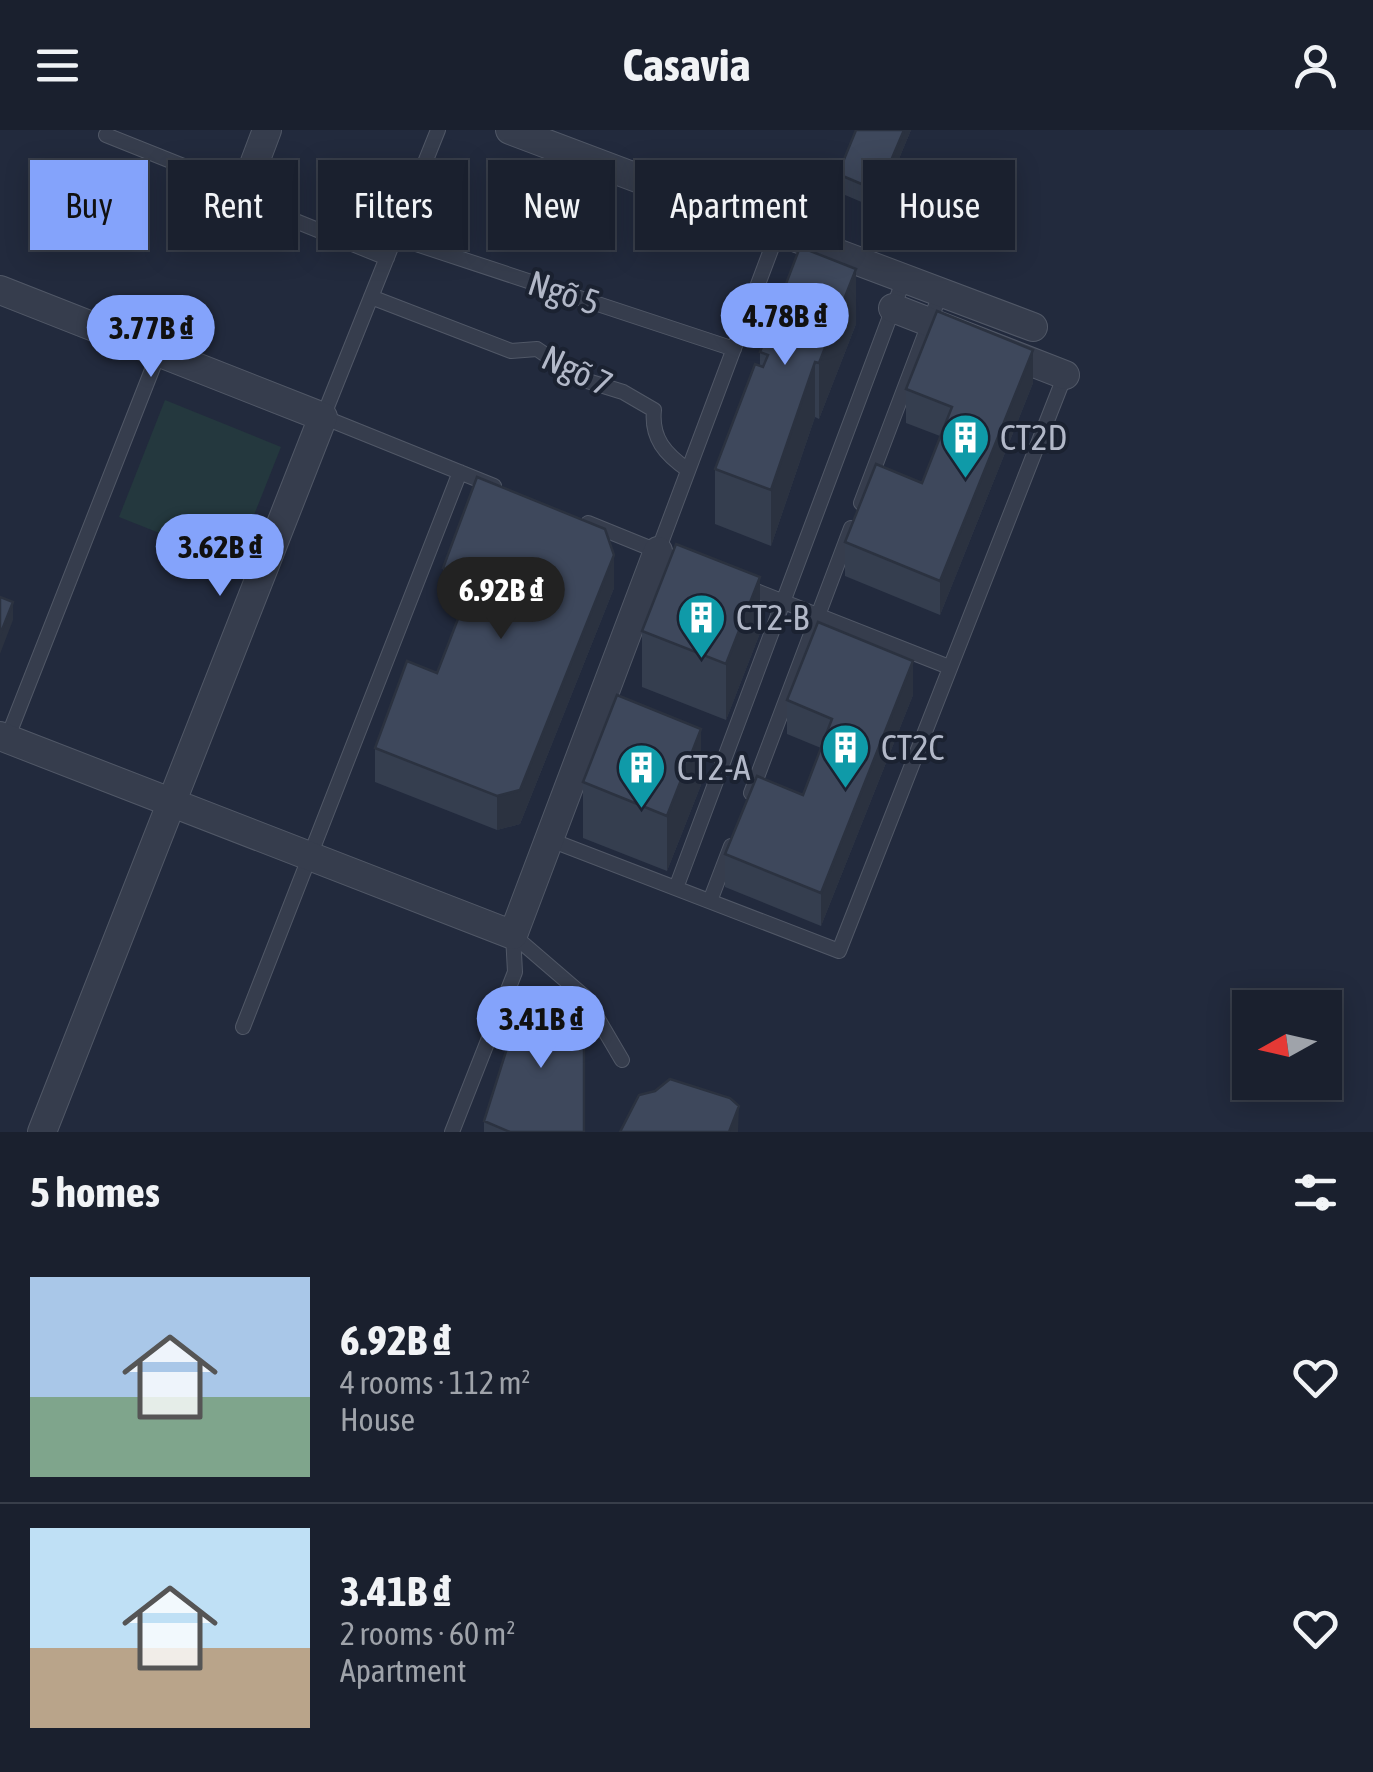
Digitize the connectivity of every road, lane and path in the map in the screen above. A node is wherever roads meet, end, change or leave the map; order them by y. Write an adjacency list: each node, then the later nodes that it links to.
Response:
1 (267, 130): 6 (street)
2 (438, 130): 7 (lane)
3 (510, 130): 8 (street)
4 (106, 134): 5 (lane)
5 (171, 160)
6 (255, 160)
7 (426, 160)
8 (635, 177)
9 (298, 223): 14 (lane)
10 (389, 250): 14 (lane)
11 (434, 250): 22 (lane, Ngõ 5)
12 (771, 250): 22 (lane)
13 (829, 250): 15 (street)
14 (386, 258): 18 (lane)
15 (904, 278): 17 (street); 19 (lane)
16 (0, 290): 23 (street)
17 (941, 292): 20 (lane); 21 (street)
18 (371, 297): 25 (lane); 26 (lane, Ngõ 7)
19 (894, 308): 20 (street); 33 (lane)
20 (930, 322): 24 (street); 34 (lane)
21 (1033, 327)
22 (734, 349): 26 (lane)
23 (160, 352): 25 (street); 36 (lane)
24 (1065, 374): 35 (lane)
25 (323, 417): 27 (lane); 37 (street)
26 (688, 470): 30 (lane)
27 (460, 472): 28 (lane); 41 (lane)
28 (514, 494)
29 (568, 515): 30 (lane)
30 (658, 551): 31 (lane); 40 (street)
31 (712, 573)
32 (729, 580): 33 (lane)
33 (783, 602): 34 (lane); 42 (lane)
34 (818, 615): 35 (lane); 38 (lane)
35 (950, 668): 43 (lane)
36 (2, 745): 37 (street)
37 (170, 802): 41 (street); 47 (street)
38 (744, 812)
39 (737, 830): 43 (lane)
40 (548, 839): 42 (lane); 44 (street)
41 (309, 856): 44 (street); 45 (lane)
42 (676, 888): 43 (lane)
43 (710, 901)
44 (513, 935): 46 (lane); 48 (lane)
45 (243, 1027)
46 (622, 1060)
47 (42, 1132)
48 (452, 1132)

